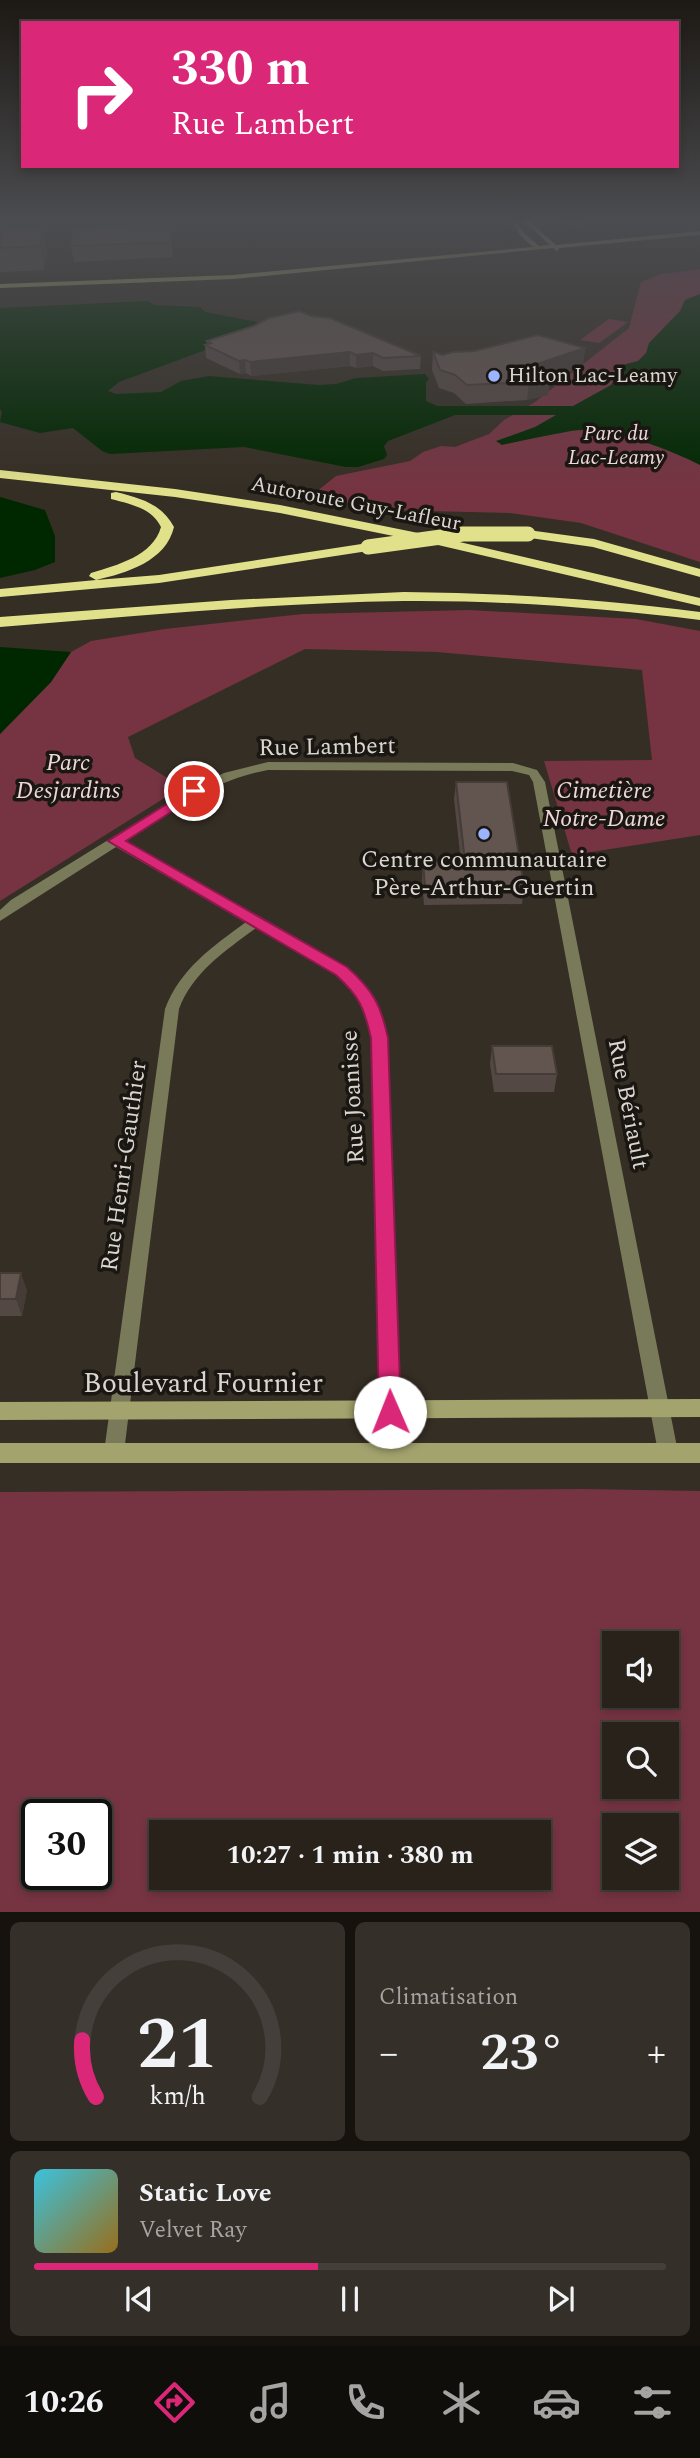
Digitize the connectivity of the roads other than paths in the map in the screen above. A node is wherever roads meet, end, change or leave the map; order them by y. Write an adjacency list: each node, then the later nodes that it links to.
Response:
1 (0, 467): 5 (highway, Autoroute Guy-Lafleur)
2 (0, 476): 4 (highway); 6 (highway, Autoroute Guy-Lafleur)
3 (700, 573): 4 (highway, bridge)
4 (1, 593)
5 (700, 594)
6 (700, 602)
7 (700, 616): 8 (highway)
8 (0, 622)
9 (528, 770): 10 (street, Rue Lambert); 13 (street, Rue Bériault)
10 (115, 841): 11 (street, Rue Lambert); 12 (street, Rue Joanisse)
11 (0, 917)
12 (254, 922): 16 (street, Rue Henri-Gauthier); 17 (street, Rue Joanisse)
13 (659, 1408): 14 (main road, Boulevard Fournier); 17 (main road, Boulevard Fournier); 21 (street, Rue Bériault)
14 (700, 1408)
15 (0, 1411): 16 (main road, Boulevard Fournier)
16 (118, 1411): 17 (main road, Boulevard Fournier); 20 (street, Rue Henri-Gauthier)
17 (390, 1412): 18 (street, Rue Joanisse)
18 (391, 1451): 20 (main road); 21 (main road)
19 (0, 1452): 20 (main road)
20 (114, 1452)
21 (668, 1452): 22 (main road)
22 (700, 1453)

